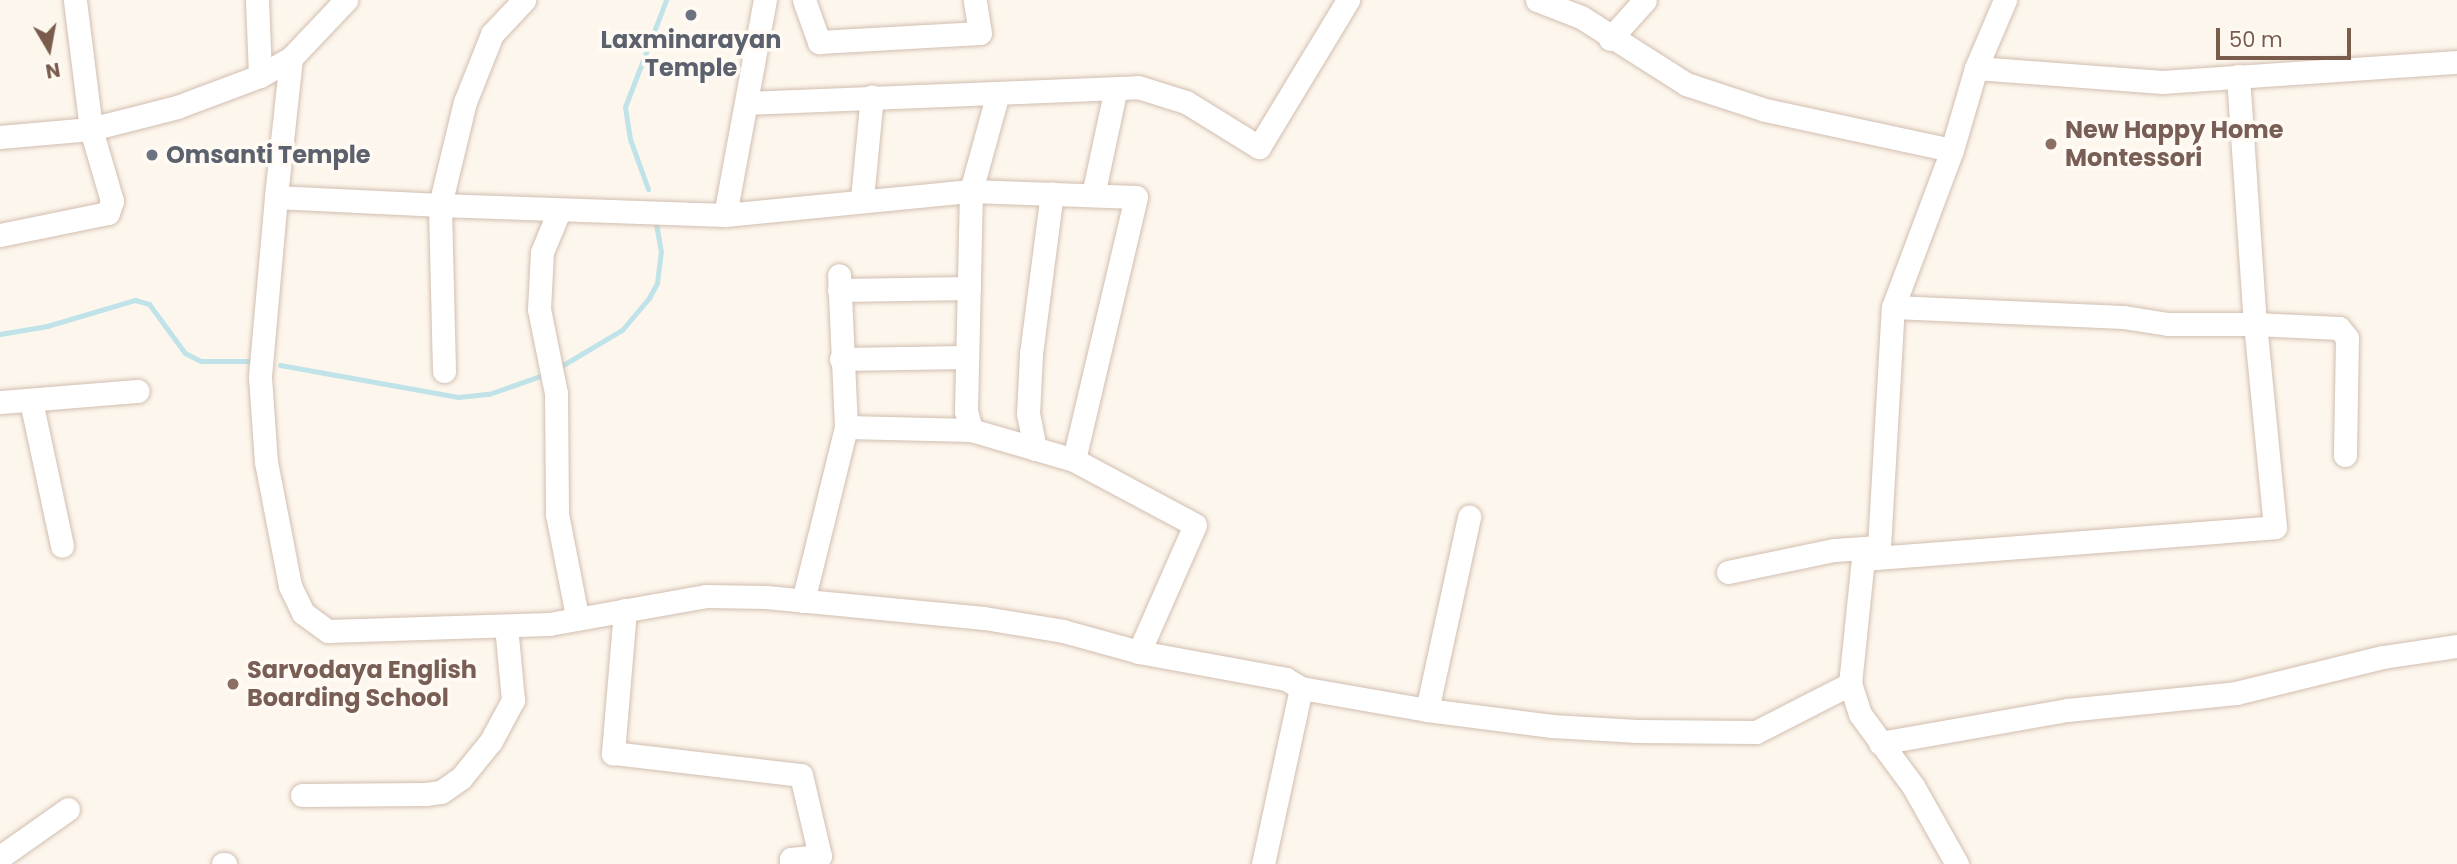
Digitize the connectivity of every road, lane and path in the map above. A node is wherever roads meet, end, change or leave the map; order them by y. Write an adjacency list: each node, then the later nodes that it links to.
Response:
1 (75, 0): 22 (street)
2 (257, 0): 16 (street)
3 (346, 0): 13 (street)
4 (524, 0): 30 (street)
5 (765, 0): 21 (street)
6 (804, 0): 7 (street)
7 (975, 0)
8 (1348, 0): 18 (street)
9 (1537, 0): 12 (street)
10 (1645, 0): 12 (street)
11 (2006, 0): 15 (street)
12 (1610, 39): 24 (street)
13 (291, 58): 16 (street); 28 (street)
14 (2457, 62): 17 (street)
15 (1976, 68): 17 (street); 24 (street)
16 (260, 76): 22 (street)
17 (2238, 76): 36 (street)
18 (1116, 88): 19 (street); 27 (street)
19 (998, 93): 20 (street); 25 (street)
20 (873, 96): 21 (street); 29 (street)
21 (746, 103): 32 (street)
22 (91, 129): 23 (street); 33 (street)
23 (0, 137)
24 (1952, 150): 35 (street)
25 (971, 191): 26 (street); 29 (street); 34 (street)
26 (1052, 193): 27 (street); 45 (street)
27 (1093, 195): 47 (street)
28 (276, 197): 30 (street); 55 (street)
29 (862, 200): 32 (street)
30 (440, 205): 31 (street); 39 (street)
31 (559, 211): 32 (street); 54 (street)
32 (725, 215)
33 (0, 235)
34 (969, 288): 37 (street); 38 (street)
35 (1893, 307): 36 (street); 50 (street)
36 (2255, 324): 46 (street); 50 (street)
37 (967, 357): 38 (street); 44 (street)
38 (841, 359): 43 (street)
39 (444, 371)
40 (138, 391): 41 (street)
41 (30, 401): 42 (street); 49 (street)
42 (0, 402)
43 (846, 428): 44 (street); 52 (street)
44 (971, 430): 45 (street)
45 (1035, 449): 47 (street)
46 (2345, 455)
47 (1074, 460): 57 (street)
48 (1469, 517): 60 (street)
49 (62, 546)
50 (1871, 553): 51 (street); 58 (street)
51 (1728, 572)
52 (803, 601): 53 (street); 57 (street)
53 (625, 610): 54 (street); 65 (street)
54 (577, 616): 55 (street)
55 (506, 626): 62 (street)
56 (2457, 646): 61 (street)
57 (1139, 652): 59 (street)
58 (1850, 684): 60 (street); 61 (street)
59 (1301, 688): 60 (street); 66 (street)
60 (1427, 710)
61 (1880, 743): 67 (street)
62 (302, 794)
63 (68, 809): 64 (street)
64 (0, 857)
65 (790, 864)
66 (1263, 864)
67 (1957, 864)

